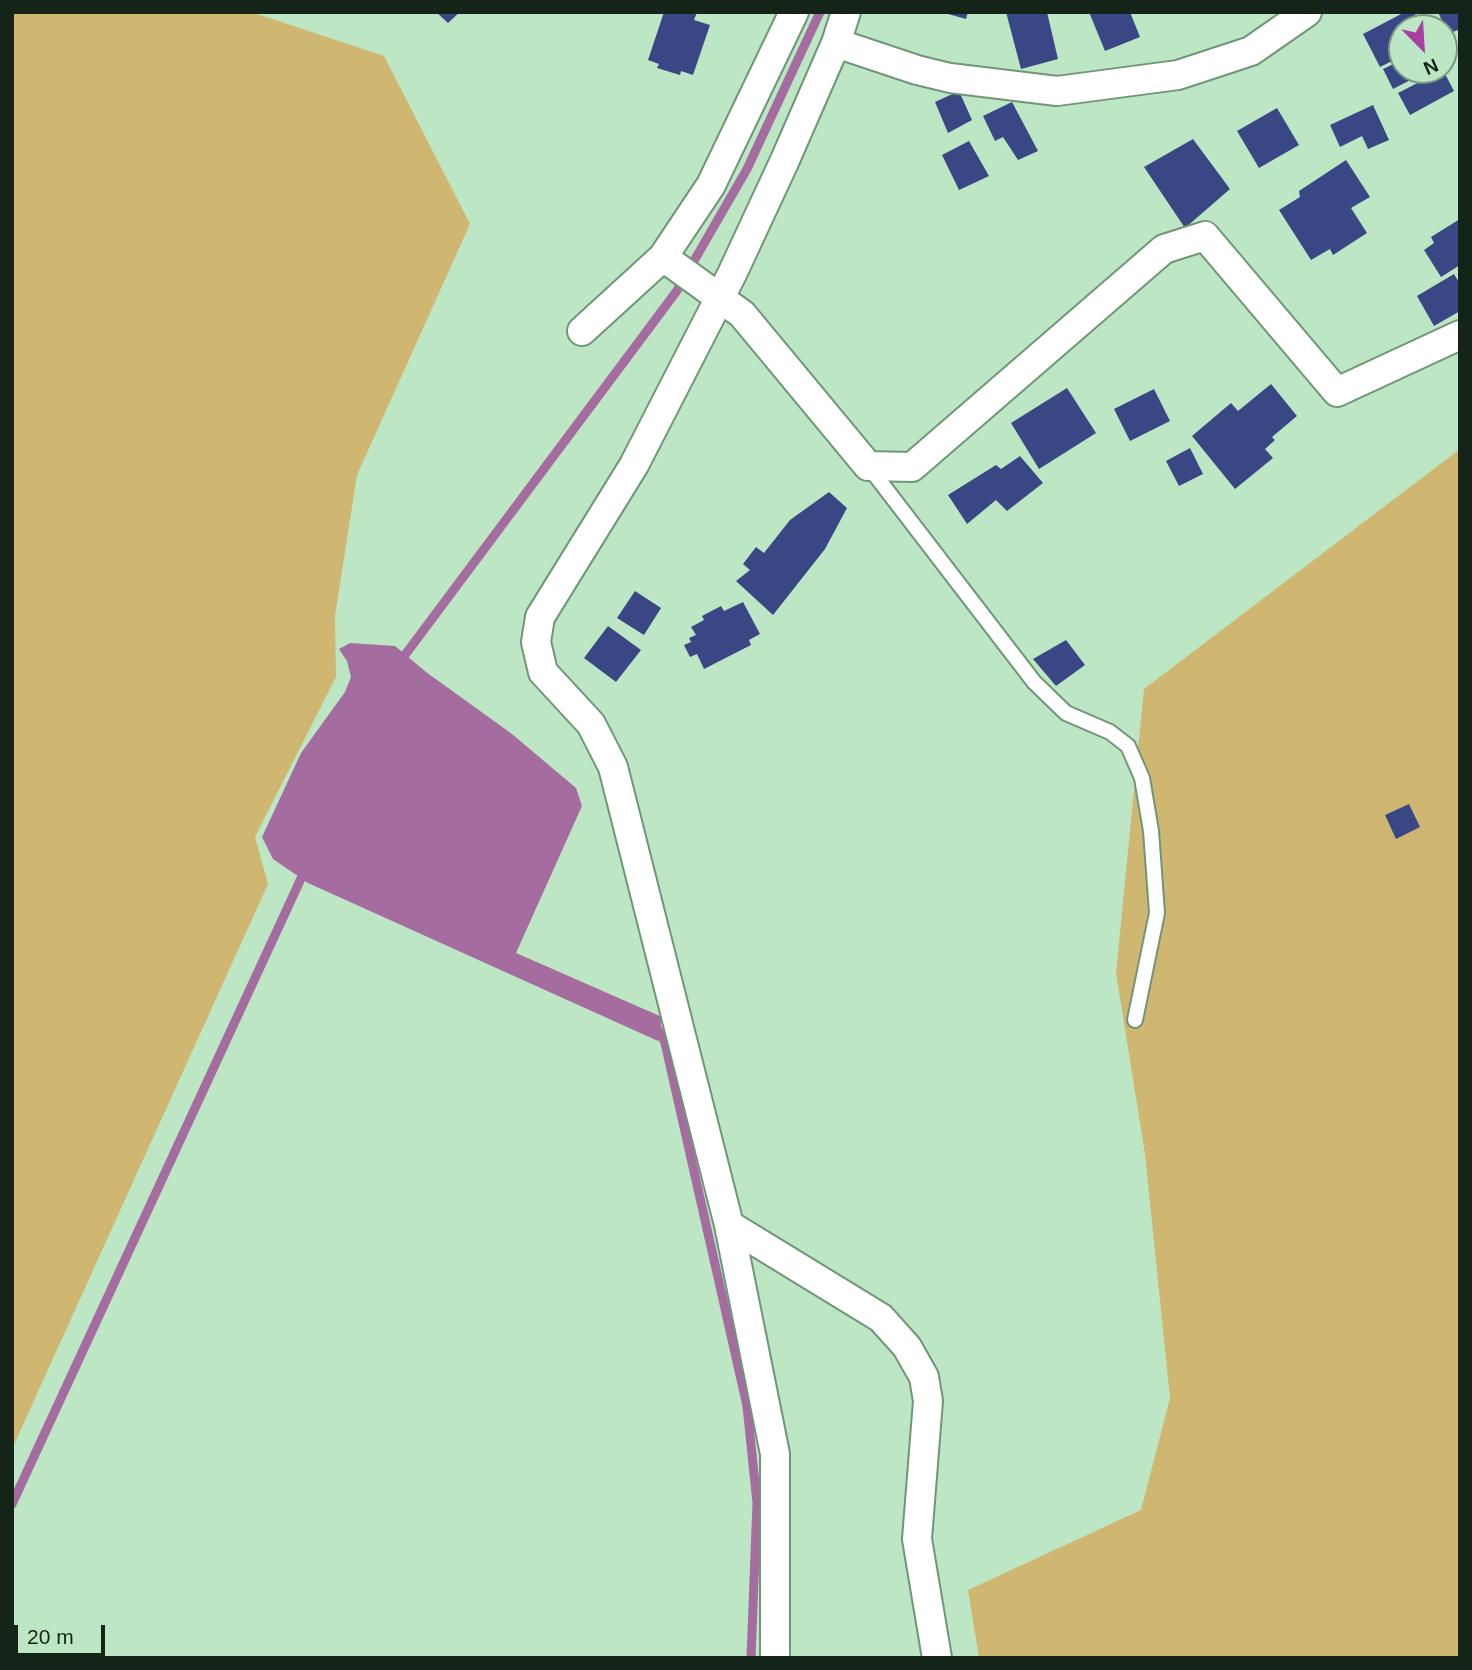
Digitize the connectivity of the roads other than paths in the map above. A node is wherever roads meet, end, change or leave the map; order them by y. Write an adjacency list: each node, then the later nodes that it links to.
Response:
1 (794, 12): 5 (street)
2 (846, 12): 4 (street)
3 (1307, 12): 4 (street)
4 (835, 43): 6 (street)
5 (669, 261): 6 (street); 7 (street)
6 (709, 290): 9 (street); 11 (street)
7 (582, 331)
8 (1460, 335): 9 (street)
9 (868, 466): 10 (lane)
10 (1135, 1020)
11 (729, 1225): 12 (street); 13 (street)
12 (775, 1658)
13 (937, 1658)

